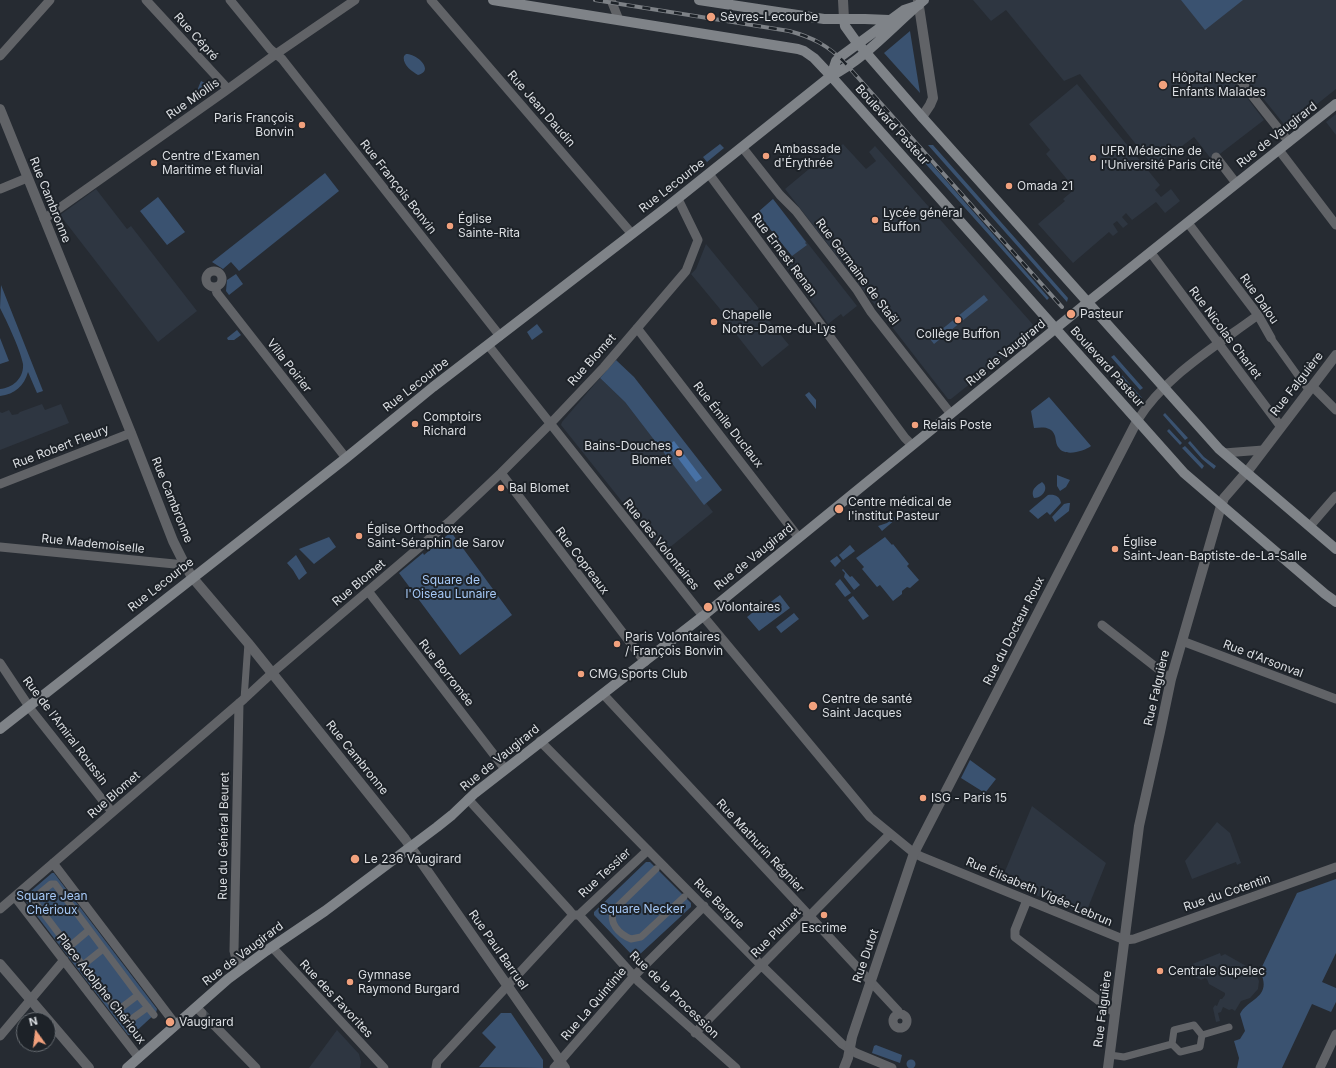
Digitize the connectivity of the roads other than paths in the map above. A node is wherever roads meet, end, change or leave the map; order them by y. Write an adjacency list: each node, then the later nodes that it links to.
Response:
1 (50, 0): 17 (street)
2 (146, 0): 20 (street, Rue Cépré)
3 (230, 0): 16 (street, Rue François Bonvin)
4 (355, 0): 16 (street, Rue Miollis)
5 (431, 0): 36 (street, Rue Jean Daudin)
6 (493, 0): 12 (main road, Boulevard Pasteur)
7 (611, 0): 12 (street)
8 (705, 0): 11 (main road)
9 (843, 0): 11 (street)
10 (920, 2): 13 (main road); 15 (main road); 23 (street)
11 (844, 19): 13 (main road); 14 (main road)
12 (618, 20): 18 (main road, Boulevard Pasteur)
13 (889, 20): 14 (main road)
14 (858, 43): 15 (main road); 18 (main road, Rue Lecourbe)
15 (865, 52): 18 (main road); 23 (main road)
16 (276, 54): 20 (street, Rue Miollis); 43 (street, Rue François Bonvin)
17 (0, 56)
18 (831, 76): 25 (main road, Rue Lecourbe); 42 (main road, Boulevard Pasteur)
19 (1239, 79): 24 (street)
20 (228, 89): 33 (street, Rue Miollis)
21 (1336, 104): 24 (main road, Rue de Vaugirard)
22 (0, 109): 29 (street, Rue Cambronne)
23 (922, 117): 39 (main road)
24 (1289, 142): 26 (main road, Rue de Vaugirard)
25 (742, 147): 28 (main road, Rue Lecourbe); 51 (street, Rue Germaine de Staël)
26 (1279, 150): 30 (main road, Rue de Vaugirard); 35 (street)
27 (1216, 157): 30 (street)
28 (709, 174): 32 (main road, Rue Lecourbe); 56 (street, Rue Ernest Renan)
29 (27, 178): 31 (street); 33 (street, Rue Cambronne)
30 (1236, 183): 34 (main road, Rue de Vaugirard)
31 (0, 188)
32 (678, 198): 36 (main road, Rue Lecourbe); 41 (street, Rue Blomet)
33 (44, 219): 55 (street, Rue Cambronne)
34 (1188, 223): 37 (main road, Rue de Vaugirard); 40 (street, Rue Dalou)
35 (1336, 224)
36 (632, 234): 43 (main road, Rue Lecourbe)
37 (1151, 252): 39 (main road, Rue de Vaugirard); 45 (street, Rue Nicolas Charlet)
38 (215, 287): 59 (street, Villa Poirier)
39 (1088, 302): 42 (main road, Rue de Vaugirard); 48 (main road)
40 (1258, 315): 44 (street, Rue Dalou); 45 (street)
41 (637, 328): 53 (street, Rue Blomet); 66 (street, Rue Émile Duclaux)
42 (1056, 329): 51 (main road, Rue de Vaugirard); 52 (main road, Boulevard Pasteur)
43 (500, 336): 46 (main road, Rue Lecourbe)
44 (1271, 338): 49 (street, Rue Dalou)
45 (1218, 344): 48 (street); 54 (street, Rue Nicolas Charlet)
46 (488, 345): 53 (street, Rue des Volontaires); 59 (main road, Rue Lecourbe)
47 (1336, 355): 49 (street, Rue Falguière)
48 (1163, 387): 52 (street); 58 (main road)
49 (1310, 388): 50 (street); 54 (street, Rue Falguière)
50 (1336, 410)
51 (951, 414): 56 (main road, Rue de Vaugirard)
52 (1137, 421): 64 (main road, Boulevard Pasteur); 93 (street, Rue du Docteur Roux)
53 (550, 424): 61 (street, Rue Blomet); 73 (street, Rue des Volontaires)
54 (1281, 427): 57 (street, Rue Falguière)
55 (131, 433): 62 (street, Rue Robert Fleury); 69 (street, Rue Cambronne)
56 (912, 446): 66 (main road, Rue de Vaugirard)
57 (1263, 450): 58 (street); 60 (street, Rue Falguière)
58 (1224, 453): 60 (main road)
59 (346, 458): 70 (main road, Rue Lecourbe)
60 (1246, 472): 64 (street, Rue Falguière); 65 (main road)
61 (501, 474): 71 (street, Rue Blomet); 77 (street, Rue Copreaux)
62 (0, 484)
63 (1336, 496): 65 (street)
64 (1221, 506): 72 (main road, Boulevard Pasteur); 75 (street, Rue Falguière)
65 (1310, 526): 68 (main road)
66 (799, 538): 73 (main road, Rue de Vaugirard)
67 (0, 547): 69 (street, Rue Mademoiselle)
68 (1336, 549)
69 (184, 565): 70 (street, Rue Cambronne)
70 (192, 577): 76 (street, Rue Cambronne); 84 (main road, Rue Lecourbe)
71 (368, 591): 79 (street, Rue Blomet); 87 (street, Rue Borromée)
72 (1336, 602)
73 (703, 616): 77 (main road, Rue de Vaugirard); 90 (street, Rue des Volontaires)
74 (1102, 625): 80 (street)
75 (1182, 641): 80 (street, Rue Falguière); 82 (street, Rue d'Arsonval)
76 (248, 643): 79 (street, Rue Cambronne); 83 (street)
77 (645, 662): 81 (main road, Rue de Vaugirard)
78 (0, 663): 84 (street, Rue de l'Amiral Roussin)
79 (272, 673): 83 (street, Rue Blomet); 91 (street, Rue Cambronne)
80 (1171, 679): 107 (street, Rue Falguière)
81 (603, 694): 86 (main road, Rue de Vaugirard); 105 (street, Rue Mathurin Régnier)
82 (1336, 699)
83 (242, 701): 89 (street, Rue Blomet); 115 (street, Rue du Général Beuret)
84 (28, 706): 85 (main road, Rue Lecourbe); 89 (street, Rue de l'Amiral Roussin)
85 (0, 729)
86 (540, 741): 87 (main road, Rue de Vaugirard); 92 (street, Rue Bargue)
87 (505, 769): 88 (main road, Rue de Vaugirard)
88 (468, 799): 91 (main road, Rue de Vaugirard); 104 (street, Rue de la Procession)
89 (112, 812): 94 (street, Rue Blomet)
90 (890, 834): 93 (street, Rue des Volontaires); 105 (street, Rue Plumet)
91 (411, 848): 109 (main road, Rue de Vaugirard); 118 (street, Rue Paul Barruel)
92 (648, 850): 102 (street, Rue Bargue); 104 (street, Rue Tessier)
93 (914, 853): 95 (street, Rue des Volontaires); 117 (street, Rue Dutot)
94 (53, 863): 98 (street, Rue Blomet); 129 (street)
95 (943, 865): 101 (street, Rue Élisabeth Vigée-Lebrun)
96 (1336, 867): 107 (street, Rue du Cotentin)
97 (656, 869): 100 (street)
98 (36, 882): 99 (street, Rue Blomet); 106 (street); 108 (street)
99 (15, 896): 103 (street, Rue Blomet); 111 (street, Place Adolphe Chérioux)
100 (684, 897)
101 (1027, 900): 107 (street, Rue Élisabeth Vigée-Lebrun); 124 (street)
102 (704, 906): 113 (street, Rue Bargue); 116 (street, Rue La Quintinie)
103 (0, 909)
104 (576, 915): 116 (street, Rue de la Procession); 118 (street, Rue Tessier)
105 (810, 916): 113 (street, Rue Plumet); 117 (street, Rue Mathurin Régnier)
106 (89, 930): 108 (street); 110 (street)
107 (1125, 940): 124 (street, Rue Falguière)
108 (69, 947): 111 (street)
109 (272, 947): 115 (main road, Rue de Vaugirard); 145 (street, Rue des Favorites)
110 (104, 949): 112 (street); 119 (street)
111 (71, 960): 112 (street); 120 (street); 140 (street, Place Adolphe Chérioux)
112 (83, 965): 122 (street)
113 (761, 965): 132 (street, Rue Plumet); 138 (street, Rue Bargue)
114 (1, 966): 120 (street)
115 (243, 967): 129 (main road, Rue de Vaugirard)
116 (634, 976): 132 (street, Rue de la Procession); 141 (street, Rue La Quintinie)
117 (871, 981): 125 (street, Rue Mathurin Régnier); 138 (street, Rue Dutot)
118 (507, 985): 141 (street, Rue Paul Barruel); 146 (street, Rue Tessier)
119 (138, 995): 121 (street); 122 (street)
120 (30, 1000): 123 (street); 136 (street)
121 (148, 1007): 126 (street); 127 (street)
122 (117, 1011): 127 (street)
123 (41, 1012)
124 (1115, 1013): 139 (street, Rue Falguière)
125 (899, 1014)
126 (154, 1015)
127 (126, 1024): 133 (street)
128 (213, 1024): 144 (street)
129 (176, 1025): 140 (main road, Rue de Vaugirard)
130 (1229, 1027): 135 (street)
131 (56, 1029): 142 (street)
132 (695, 1033): 147 (street, Rue de la Procession)
133 (134, 1034)
134 (1336, 1034): 151 (street)
135 (1202, 1035): 137 (street); 137 (street)
136 (0, 1036)
137 (1172, 1044): 139 (street)
138 (849, 1050): 148 (street, Rue Dutot); 149 (street, Rue Bargue)
139 (1110, 1055): 150 (street, Rue Falguière)
140 (139, 1058): 143 (main road, Rue de Vaugirard)
141 (560, 1066)
142 (89, 1068)
143 (127, 1068)
144 (256, 1068)
145 (384, 1068)
146 (436, 1068)
147 (736, 1068)
148 (844, 1068)
149 (892, 1068)
150 (1108, 1068)
151 (1320, 1068)

